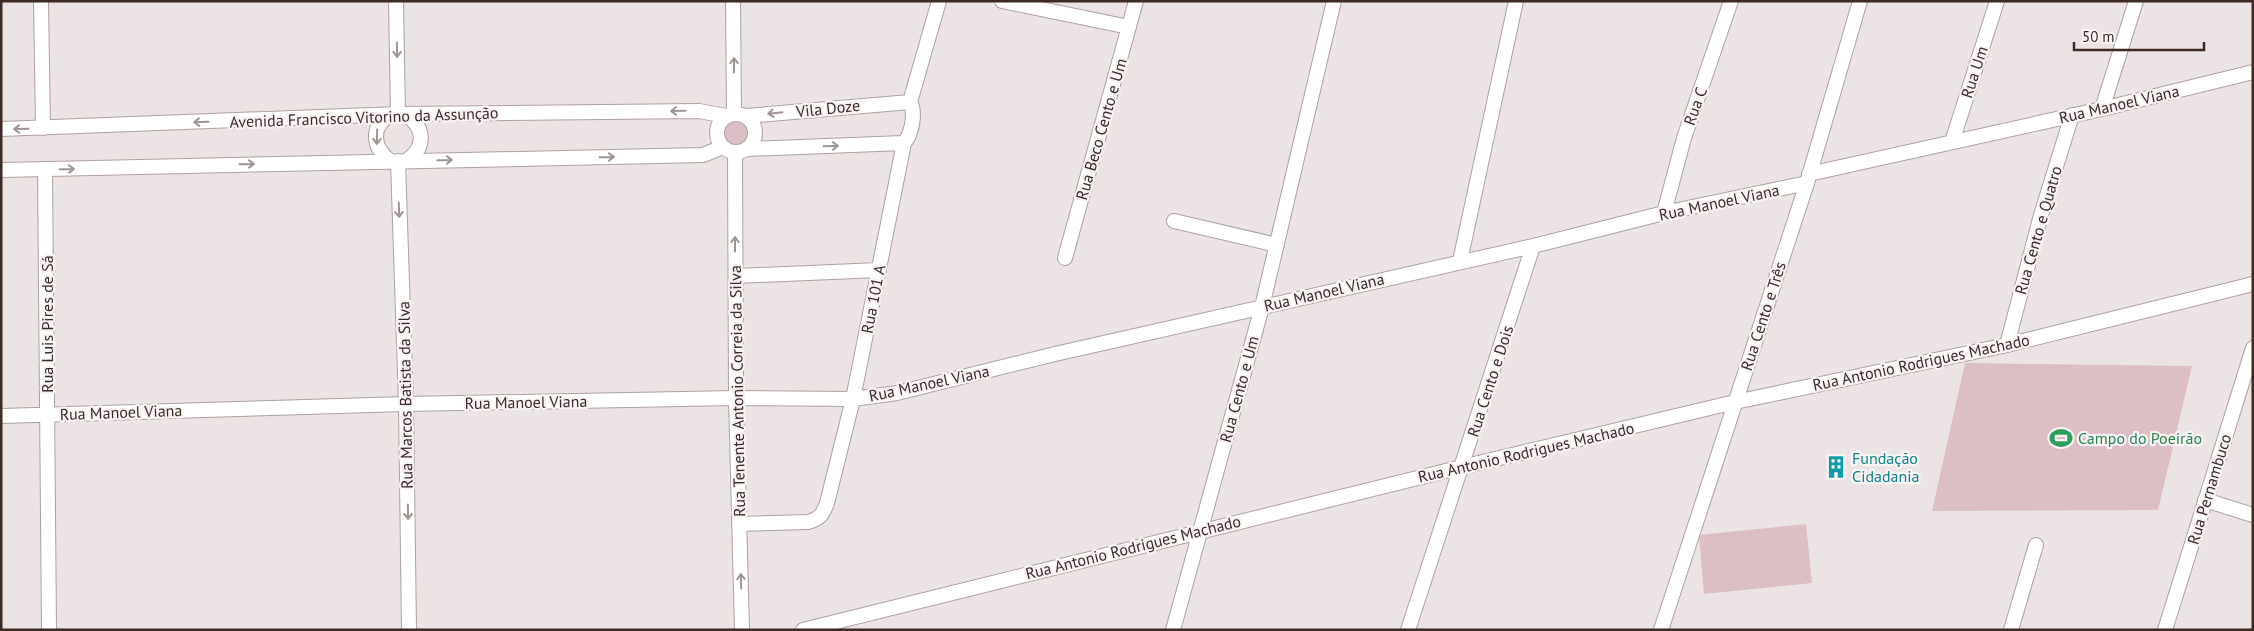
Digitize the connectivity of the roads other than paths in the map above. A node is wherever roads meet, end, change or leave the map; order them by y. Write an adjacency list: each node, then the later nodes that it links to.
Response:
1 (41, 1): 21 (street)
2 (396, 1): 18 (street, one-way to 18)
3 (733, 1): 19 (street, one-way to 3)
4 (939, 1): 16 (street, Rua 101 A)
5 (1002, 1): 13 (street)
6 (1136, 1): 13 (street, Rua Beco Cento e Um)
7 (1334, 1): 32 (street, Rua Cento e Um)
8 (1516, 1): 35 (street)
9 (1731, 1): 30 (street, Rua C)
10 (1860, 1): 29 (street, Rua Cento e Três)
11 (1997, 1): 23 (street, Rua Um)
12 (2136, 1): 17 (street)
13 (1129, 27): 34 (street, Rua Beco Cento e Um)
14 (2253, 58): 15 (street)
15 (2250, 72): 17 (street, Rua Manoel Viana)
16 (910, 102): 19 (street, Vila Doze, one-way to 19); 24 (street, Rua 101 A)
17 (2102, 109): 20 (street, Rua Manoel Viana)
18 (398, 114): 19 (street, Avenida Francisco Vitorino da Assunção, one-way to 18); 21 (street, Avenida Francisco Vitorino da Assunção, one-way to 21); 26 (street, one-way to 26); 26 (street)
19 (735, 115): 25 (street); 25 (street)
20 (2072, 115): 23 (street, Rua Manoel Viana); 40 (street, Rua Cento e Quatro)
21 (43, 128): 22 (street, Avenida Francisco Vitorino da Assunção, one-way to 22)
22 (1, 129)
23 (1952, 142): 29 (street, Rua Manoel Viana)
24 (904, 143): 25 (street, one-way to 24); 36 (street, Rua 101 A)
25 (735, 149): 26 (street, one-way to 25); 37 (street, Rua Tenente Antonio Correia da Silva, one-way to 25)
26 (398, 161): 27 (street, one-way to 26); 45 (street, Rua Marcos Batista da Silva, one-way to 45)
27 (45, 169): 28 (street); 46 (street, Rua Luis Pires de Sá)
28 (1, 170)
29 (1808, 179): 30 (street, Rua Manoel Viana); 44 (street, Rua Cento e Três)
30 (1664, 213): 33 (street, Rua Manoel Viana)
31 (1174, 221): 32 (street)
32 (1277, 245): 39 (street, Rua Cento e Um)
33 (1533, 246): 35 (street, Rua Manoel Viana); 48 (street, Rua Cento e Dois)
34 (1065, 258)
35 (1460, 261): 39 (street, Rua Manoel Viana)
36 (879, 270): 37 (street); 43 (street, Rua 101 A)
37 (736, 276): 42 (street, Rua Tenente Antonio Correia da Silva)
38 (2253, 284): 40 (street, Rua Antonio Rodrigues Machado)
39 (1262, 307): 43 (street, Rua Manoel Viana); 52 (street, Rua Cento e Um)
40 (2007, 345): 44 (street, Rua Antonio Rodrigues Machado)
41 (2253, 348): 49 (street, Rua Pernambuco)
42 (736, 398): 43 (street, Rua Manoel Viana); 45 (street, Rua Manoel Viana); 51 (street, Rua Tenente Antonio Correia da Silva)
43 (853, 399): 51 (street, Rua 101 A)
44 (1735, 402): 48 (street, Rua Antonio Rodrigues Machado); 60 (street, Rua Cento e Três)
45 (406, 404): 46 (street, Rua Manoel Viana); 55 (street, Rua Marcos Batista da Silva, one-way to 55)
46 (47, 415): 47 (street, Rua Manoel Viana); 54 (street, Rua Luis Pires de Sá)
47 (1, 416)
48 (1462, 467): 52 (street, Rua Antonio Rodrigues Machado); 59 (street, Rua Cento e Dois)
49 (2205, 500): 50 (street); 62 (street, Rua Pernambuco)
50 (2253, 515)
51 (739, 524): 56 (street, Rua Tenente Antonio Correia da Silva, one-way to 51)
52 (1201, 530): 57 (street, Rua Antonio Rodrigues Machado); 58 (street, Rua Cento e Um)
53 (2036, 545): 61 (street)
54 (50, 630)
55 (409, 630)
56 (742, 630)
57 (803, 630)
58 (1173, 630)
59 (1408, 630)
60 (1662, 630)
61 (2011, 630)
62 (2165, 630)

